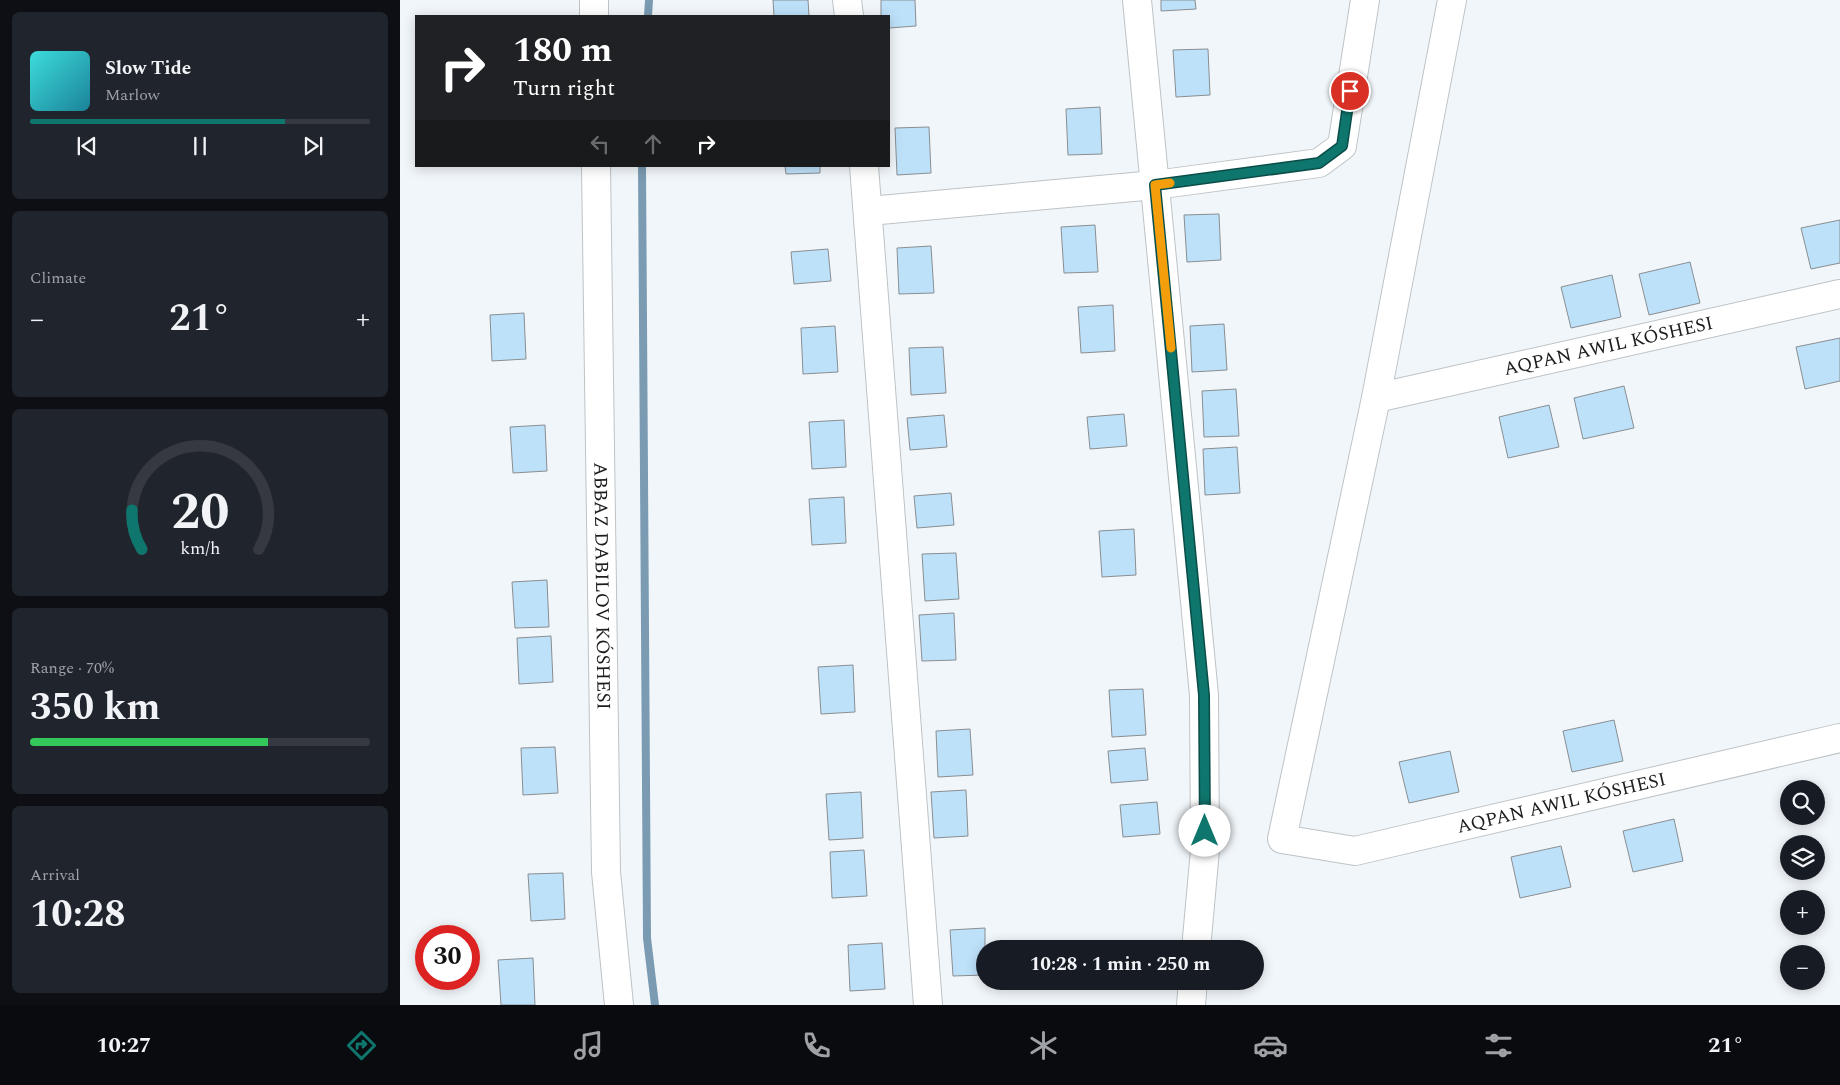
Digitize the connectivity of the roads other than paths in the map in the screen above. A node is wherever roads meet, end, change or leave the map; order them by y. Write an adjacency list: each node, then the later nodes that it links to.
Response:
1 (594, 0): 6 (street)
2 (847, 0): 7 (street)
3 (1137, 0): 10 (street)
4 (1365, 0): 10 (street)
5 (1452, 0): 13 (street)
6 (594, 15)
7 (849, 15)
8 (596, 167): 17 (street, ABBAZ DABILOV KÓSHESI)
9 (864, 167): 11 (street)
10 (1155, 185): 11 (street); 15 (street)
11 (869, 210): 18 (street)
12 (1840, 294): 13 (street)
13 (1376, 398): 14 (street)
14 (1840, 738)
15 (1197, 940)
16 (1192, 990): 19 (street)
17 (619, 1005)
18 (928, 1005)
19 (1191, 1005)

